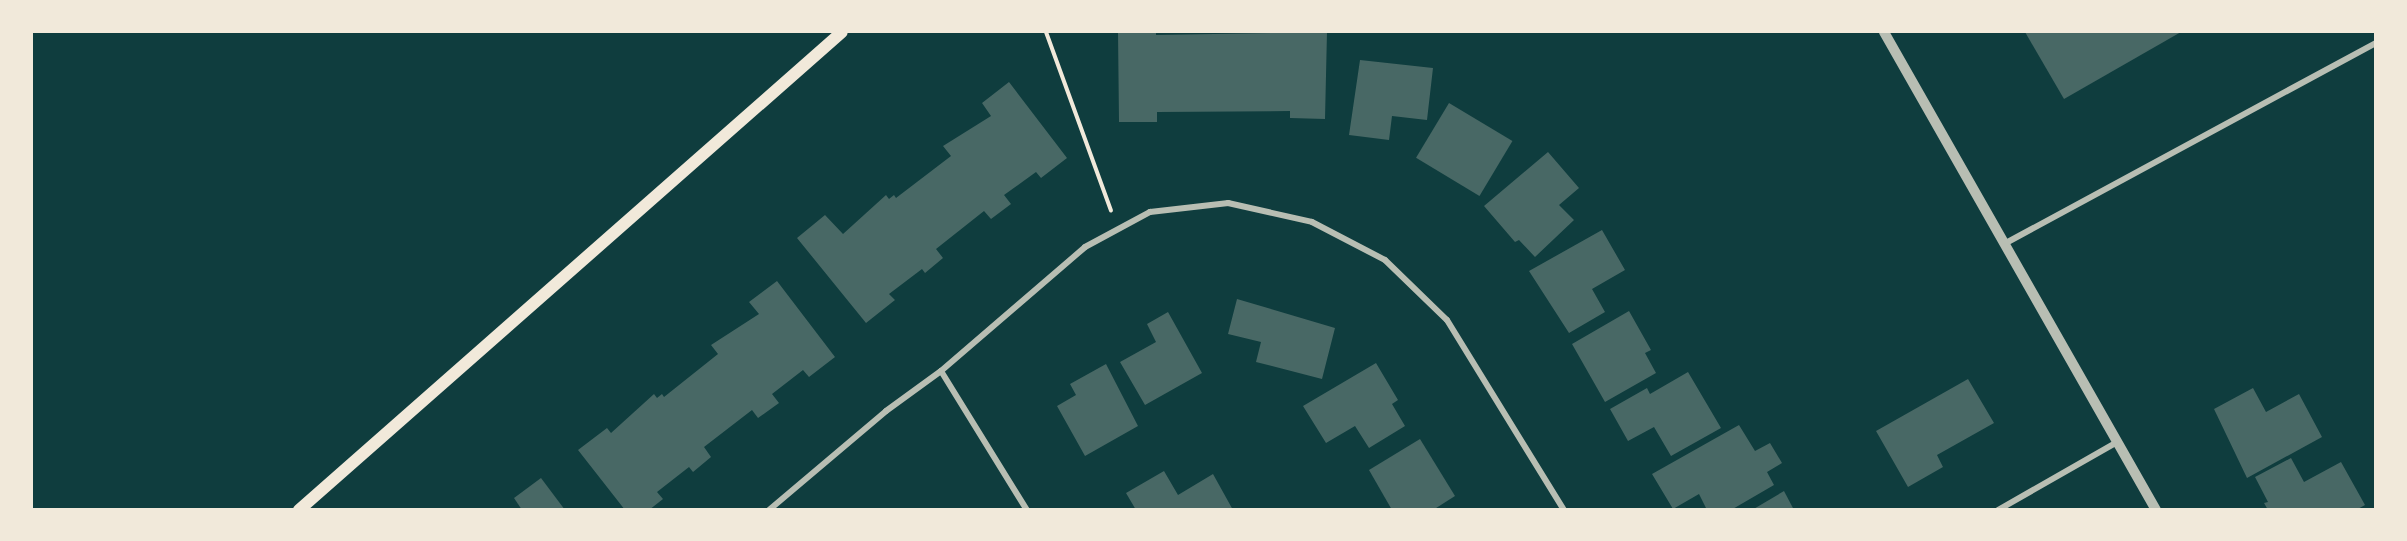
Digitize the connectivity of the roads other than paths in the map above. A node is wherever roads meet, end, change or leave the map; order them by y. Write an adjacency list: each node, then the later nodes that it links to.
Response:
1 (842, 32): 7 (main road)
2 (1884, 32): 4 (street)
3 (2376, 43): 4 (street)
4 (2004, 244): 6 (street)
5 (941, 371): 8 (street); 9 (street); 10 (street)
6 (2116, 442): 11 (street); 12 (street)
7 (299, 510)
8 (769, 510)
9 (1027, 510)
10 (1564, 510)
11 (1998, 510)
12 (2156, 510)

